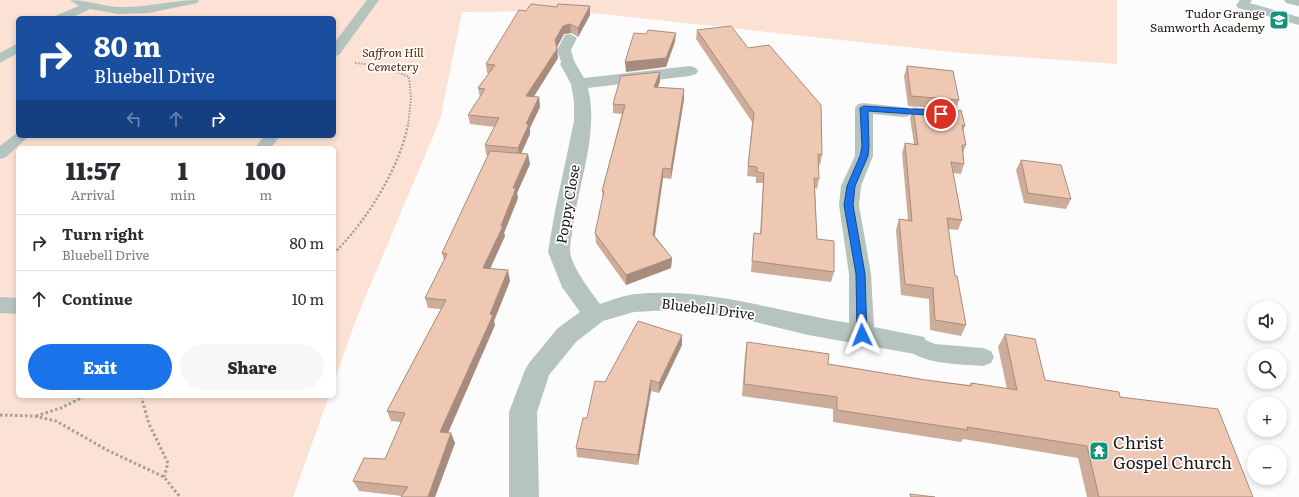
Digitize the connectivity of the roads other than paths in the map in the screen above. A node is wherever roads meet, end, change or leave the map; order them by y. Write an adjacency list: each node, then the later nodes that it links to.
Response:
1 (76, 0): 7 (lane)
2 (193, 0): 8 (lane)
3 (373, 0): 13 (lane)
4 (1246, 0): 10 (lane)
5 (1290, 0): 6 (lane)
6 (1299, 2)
7 (88, 6): 8 (lane); 9 (lane)
8 (160, 12)
9 (66, 16)
10 (1299, 21)
11 (570, 38): 15 (lane, Poppy Close)
12 (16, 48): 14 (lane)
13 (336, 49)
14 (2, 57)
15 (568, 64): 17 (street, Poppy Close)
16 (695, 70): 17 (street)
17 (579, 84): 23 (street, Poppy Close)
18 (910, 112): 24 (street)
19 (19, 138): 20 (lane)
20 (7, 153)
21 (0, 305): 22 (lane)
22 (16, 306)
23 (595, 314): 24 (street, Bluebell Drive); 27 (street, Bluebell Drive)
24 (862, 335): 25 (street, Bluebell Drive)
25 (915, 344): 26 (lane)
26 (983, 357)
27 (524, 497)

